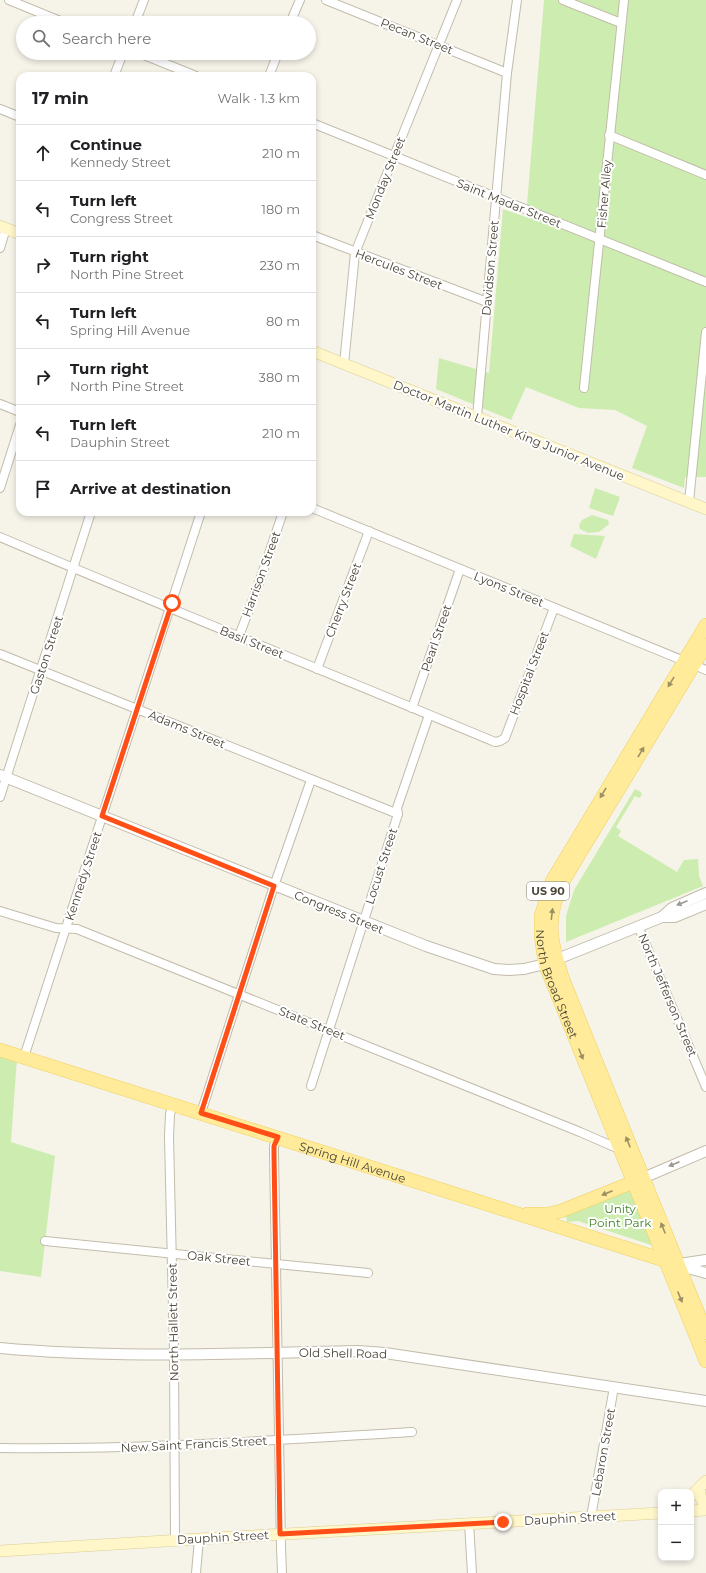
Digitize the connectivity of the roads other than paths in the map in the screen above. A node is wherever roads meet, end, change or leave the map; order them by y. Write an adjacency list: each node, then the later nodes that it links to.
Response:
1 (9, 0): 9 (street)
2 (144, 0): 10 (street)
3 (300, 0): 11 (street)
4 (326, 0): 13 (street, Pecan Street)
5 (457, 0): 13 (street, Monday Street)
6 (517, 0): 20 (street, Davidson Street)
7 (563, 0): 12 (street)
8 (624, 0): 12 (street, Fisher Alley)
9 (48, 16)
10 (138, 16)
11 (293, 16)
12 (621, 23): 24 (street, Fisher Alley)
13 (439, 45): 20 (street, Pecan Street); 25 (street, Monday Street)
14 (120, 60): 17 (street)
15 (156, 60): 18 (street)
16 (275, 60): 19 (street)
17 (116, 72)
18 (186, 72)
19 (271, 72)
20 (507, 73): 27 (street, Davidson Street)
21 (0, 109): 22 (street)
22 (16, 115)
23 (316, 125): 25 (street, Saint Madar Street)
24 (610, 136): 26 (street); 31 (street, Fisher Alley)
25 (394, 156): 27 (street, Saint Madar Street); 33 (street, Monday Street)
26 (706, 175)
27 (496, 198): 31 (street, Saint Madar Street); 35 (street, Davidson Street)
28 (3, 227): 29 (main road); 32 (street)
29 (16, 232)
30 (316, 237): 33 (street, Hercules Street)
31 (600, 239): 34 (street, Saint Madar Street); 39 (street, Fisher Alley)
32 (0, 248)
33 (355, 253): 35 (street, Hercules Street); 38 (street, Monday Street)
34 (706, 282)
35 (487, 302): 42 (street, Davidson Street)
36 (706, 332): 45 (street)
37 (316, 353): 38 (main road, Doctor Martin Luther King Junior Avenue)
38 (344, 364): 42 (main road, Doctor Martin Luther King Junior Avenue)
39 (584, 388)
40 (0, 404): 41 (street)
41 (16, 410)
42 (477, 417): 45 (main road, Doctor Martin Luther King Junior Avenue)
43 (16, 438): 44 (street)
44 (0, 488)
45 (689, 502): 46 (main road, Doctor Martin Luther King Junior Avenue)
46 (706, 509)
47 (316, 510): 51 (street, Lyons Street)
48 (90, 516): 53 (street, Gaston Street)
49 (200, 516): 56 (street, Kennedy Street)
50 (282, 516): 58 (street, Harrison Street)
51 (369, 531): 54 (street, Lyons Street); 62 (street, Cherry Street)
52 (0, 537): 53 (street, Basil Street)
53 (74, 568): 56 (street, Basil Street); 63 (street, Gaston Street)
54 (460, 569): 55 (street, Lyons Street); 65 (street, Pearl Street)
55 (554, 608): 61 (street, Lyons Street); 68 (street, Hospital Street)
56 (170, 609): 58 (street, Basil Street); 66 (street, Kennedy Street)
57 (706, 625): 61 (main road, North Broad Street / US 90)
58 (239, 636): 62 (street, Basil Street)
59 (706, 645): 61 (main road, North Broad Street / US 90)
60 (0, 654): 63 (street, Adams Street)
61 (689, 663): 64 (street, Lyons Street); 82 (main road, North Broad Street / US 90)
62 (317, 668): 65 (street, Basil Street)
63 (41, 670): 66 (street, Adams Street); 69 (street, Gaston Street)
64 (706, 670)
65 (412, 708): 67 (street, Basil Street)
66 (137, 709): 70 (street, Adams Street); 73 (street, Kennedy Street)
67 (429, 715): 68 (street, Basil Street); 72 (street, Locust Street)
68 (505, 738)
69 (3, 776): 71 (street, Gaston Street); 73 (street, Congress Street)
70 (311, 780): 72 (street); 74 (street)
71 (0, 797)
72 (398, 814): 79 (street, Locust Street)
73 (102, 816): 74 (street, Congress Street); 81 (street, Kennedy Street)
74 (274, 886): 79 (street, Congress Street); 83 (street)
75 (706, 893): 78 (street, Congress Street, one-way to 78)
76 (706, 904): 78 (street, Congress Street)
77 (0, 911): 81 (street, State Street)
78 (662, 917): 80 (street, Congress Street)
79 (364, 922): 82 (street, Congress Street); 84 (street, Locust Street)
80 (638, 926): 82 (street, Congress Street); 88 (street, North Jefferson Street)
81 (67, 929): 83 (street, State Street); 86 (street, Kennedy Street)
82 (550, 962): 92 (main road, North Broad Street / US 90, one-way to 92); 94 (main road, North Broad Street / US 90, one-way to 82)
83 (240, 994): 84 (street, State Street); 90 (street)
84 (329, 1030): 87 (street, Locust Street); 92 (street, State Street)
85 (0, 1050): 86 (main road, Spring Hill Avenue)
86 (24, 1057): 89 (main road, Spring Hill Avenue)
87 (311, 1086)
88 (706, 1087)
89 (173, 1104): 90 (main road, Spring Hill Avenue); 97 (street, North Hallett Street)
90 (201, 1113): 91 (main road, Spring Hill Avenue)
91 (278, 1137): 95 (main road, Spring Hill Avenue); 99 (street)
92 (619, 1149): 94 (main road, North Broad Street / US 90)
93 (706, 1151): 94 (street, one-way to 94)
94 (638, 1180): 95 (main road, one-way to 95); 100 (main road, North Broad Street / US 90)
95 (518, 1215): 100 (main road, Spring Hill Avenue)
96 (45, 1241): 97 (street, Oak Street)
97 (172, 1253): 99 (street, Oak Street); 106 (street, North Hallett Street)
98 (706, 1260): 100 (street)
99 (276, 1263): 102 (street, Oak Street); 105 (street)
100 (671, 1263): 101 (street, Spring Hill Avenue); 103 (main road, North Broad Street / US 90); 107 (main road, North Broad Street / US 90, one-way to 107)
101 (706, 1273)
102 (368, 1274)
103 (706, 1333)
104 (0, 1348): 106 (street, Old Shell Road)
105 (278, 1352): 106 (street, Old Shell Road); 108 (street, Old Shell Road); 111 (street)
106 (174, 1353): 112 (street, North Hallett Street)
107 (706, 1361)
108 (614, 1387): 109 (street, Old Shell Road); 119 (street, Lebaron Street)
109 (706, 1401)
110 (412, 1432): 111 (street, New Saint Francis Street)
111 (279, 1440): 112 (street, New Saint Francis Street); 121 (street)
112 (174, 1446): 113 (street, New Saint Francis Street); 123 (street, North Hallett Street)
113 (0, 1448)
114 (699, 1489): 115 (main road)
115 (706, 1505)
116 (706, 1510): 117 (main road)
117 (694, 1511)
118 (658, 1513): 119 (main road, Dauphin Street)
119 (591, 1517): 120 (main road, Dauphin Street)
120 (469, 1523): 121 (main road, Dauphin Street); 127 (street)
121 (280, 1534): 122 (main road, Dauphin Street); 126 (street)
122 (199, 1539): 123 (main road, Dauphin Street); 125 (street)
123 (175, 1540): 124 (main road, Dauphin Street)
124 (0, 1551)
125 (196, 1573)
126 (282, 1573)
127 (472, 1573)

